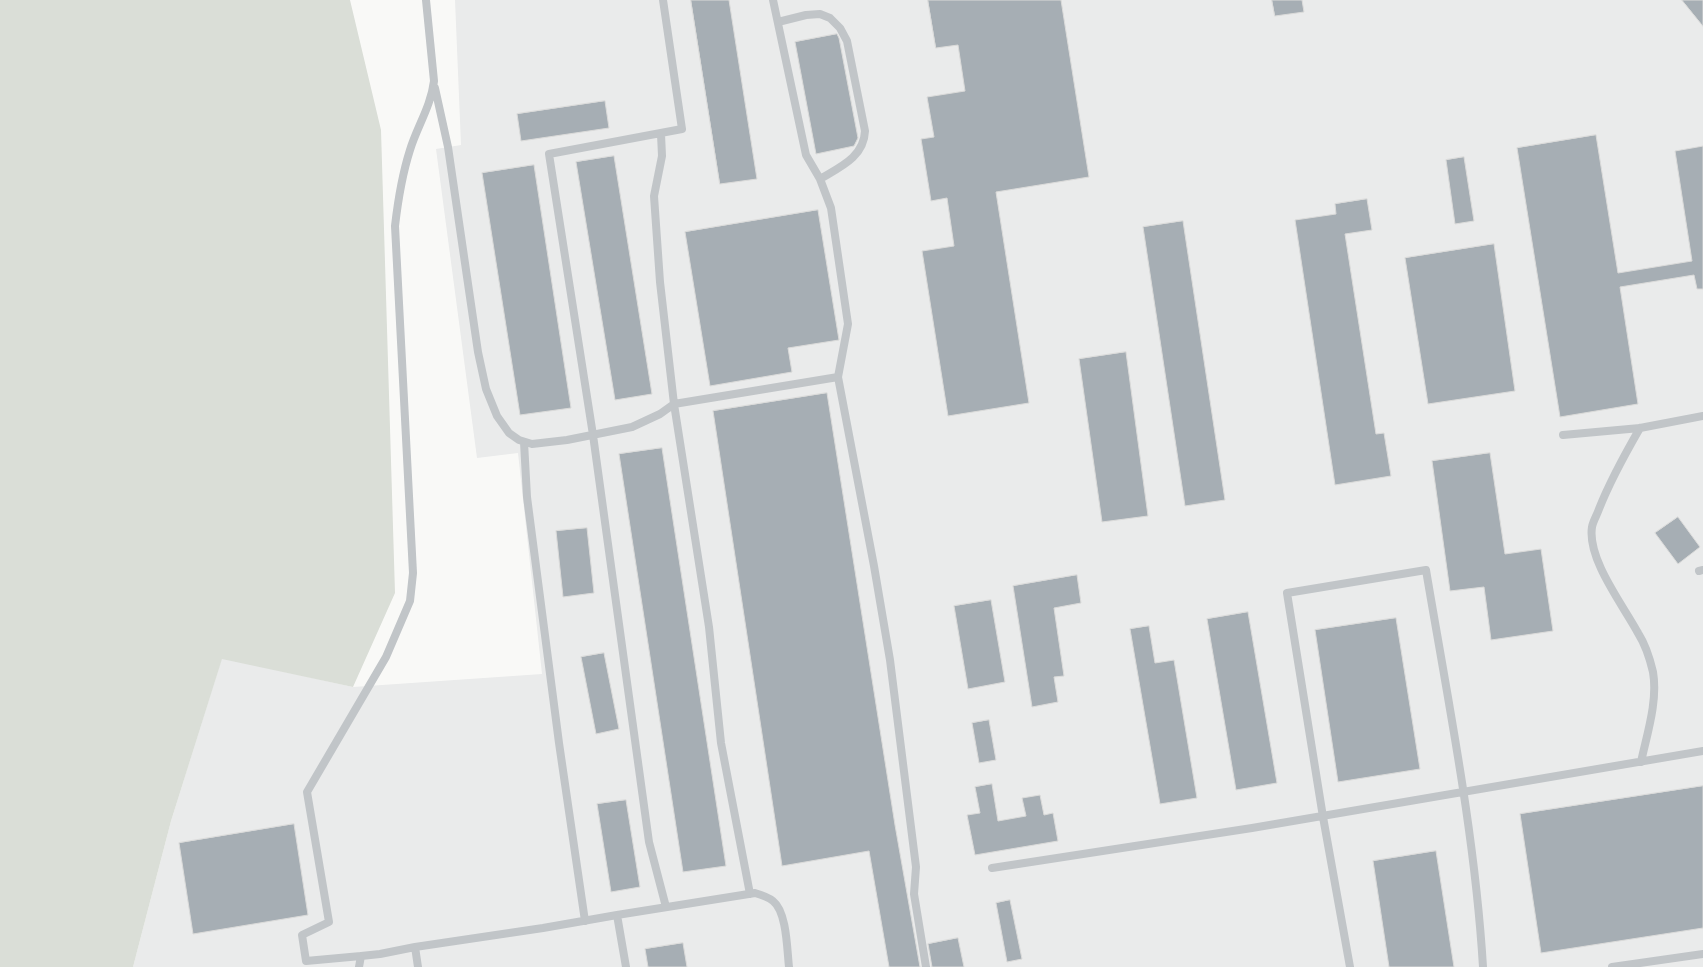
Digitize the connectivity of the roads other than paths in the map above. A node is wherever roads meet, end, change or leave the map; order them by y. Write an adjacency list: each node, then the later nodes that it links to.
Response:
1 (426, 0): 5 (lane)
2 (663, 0): 6 (lane)
3 (773, 0): 4 (lane)
4 (778, 22): 7 (lane); 7 (lane)
5 (434, 81): 14 (lane); 26 (lane)
6 (661, 134): 9 (lane); 12 (lane)
7 (820, 179): 8 (lane)
8 (838, 377): 9 (lane); 31 (lane)
9 (674, 404): 12 (lane); 20 (lane)
10 (1703, 416): 11 (lane)
11 (1640, 428): 13 (lane); 16 (lane)
12 (592, 435): 14 (lane); 21 (lane)
13 (1563, 435)
14 (524, 442): 23 (lane)
15 (1703, 751): 16 (lane)
16 (1641, 762): 17 (lane)
17 (1464, 792): 18 (lane); 18 (lane); 33 (lane)
18 (1323, 816): 19 (lane); 32 (lane)
19 (992, 868)
20 (750, 894): 21 (lane); 30 (lane)
21 (666, 907): 22 (lane)
22 (617, 915): 23 (lane); 29 (lane)
23 (585, 921): 24 (lane)
24 (416, 947): 26 (lane); 28 (lane)
25 (1703, 954): 34 (lane)
26 (361, 956): 27 (lane)
27 (359, 967)
28 (418, 967)
29 (626, 967)
30 (789, 967)
31 (926, 967)
32 (1350, 967)
33 (1483, 967)
34 (1612, 967)

